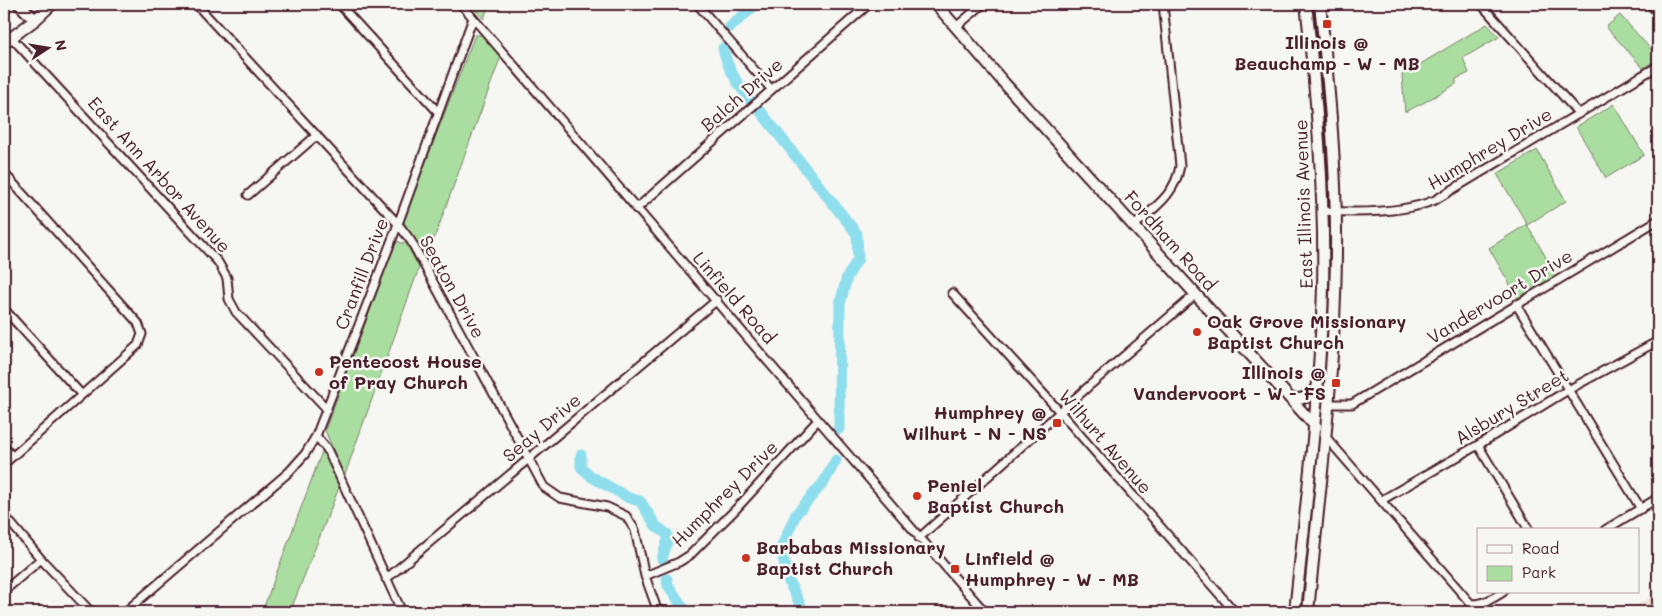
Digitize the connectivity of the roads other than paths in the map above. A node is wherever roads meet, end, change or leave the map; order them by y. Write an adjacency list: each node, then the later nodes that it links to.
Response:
1 (19, 4): 17 (main road)
2 (52, 4): 17 (main road)
3 (196, 4): 24 (street, Seaton Drive)
4 (461, 4): 16 (street, Linfield Road)
5 (697, 4): 21 (street)
6 (869, 4): 21 (street, Balch Drive)
7 (936, 4): 18 (main road, Fordham Road)
8 (983, 4): 18 (street)
9 (1163, 4): 32 (street)
10 (1306, 4): 28 (main road, East Illinois Avenue)
11 (1320, 4): 29 (main road, East Illinois Avenue)
12 (1481, 4): 23 (street)
13 (1650, 4): 15 (street)
14 (341, 6): 22 (street)
15 (1658, 13)
16 (473, 18): 22 (street, Cranfill Drive); 27 (street, Linfield Road)
17 (35, 20): 19 (main road)
18 (956, 27): 32 (main road, Fordham Road)
19 (8, 40): 46 (street, East Ann Arbor Avenue)
20 (1658, 66): 23 (street, Humphrey Drive)
21 (771, 89): 27 (street, Balch Drive)
22 (438, 112): 31 (street, Cranfill Drive)
23 (1579, 114): 29 (street, Humphrey Drive)
24 (317, 135): 26 (street); 31 (street, Seaton Drive)
25 (4, 173): 43 (street)
26 (248, 195)
27 (636, 209): 35 (street, Linfield Road)
28 (1322, 211): 29 (street, Humphrey Drive); 38 (main road, East Illinois Avenue)
29 (1335, 212): 39 (main road, East Illinois Avenue)
30 (1658, 220): 36 (street, Vandervoort Drive)
31 (398, 224): 46 (street, Cranfill Drive); 55 (street, Seaton Drive)
32 (1134, 226): 34 (main road, Fordham Road)
33 (952, 293): 47 (street, Wilhurt Avenue)
34 (1196, 294): 44 (main road, Fordham Road); 47 (street)
35 (717, 300): 48 (street, Linfield Road); 55 (street, Seay Drive)
36 (1516, 304): 42 (street); 45 (street, Vandervoort Drive)
37 (4, 309): 43 (street)
38 (1322, 310): 39 (main road); 41 (main road, East Illinois Avenue)
39 (1335, 311): 45 (main road, East Illinois Avenue)
40 (1658, 341): 42 (street, Alsbury Street)
41 (1317, 388): 44 (main road); 49 (main road, East Illinois Avenue)
42 (1568, 390): 52 (street, Alsbury Street); 59 (street)
43 (81, 394): 54 (street)
44 (1291, 399): 49 (main road, Fordham Road)
45 (1328, 404): 51 (main road, East Illinois Avenue)
46 (327, 409): 50 (street, Cranfill Drive)
47 (1060, 412): 63 (street); 75 (street, Wilhurt Avenue)
48 (818, 420): 63 (street, Linfield Road); 65 (street, Humphrey Drive)
49 (1314, 425): 51 (main road, Fordham Road); 76 (main road, East Illinois Avenue)
50 (316, 436): 66 (street); 71 (street, Cranfill Drive)
51 (1325, 436): 58 (street, Fordham Road); 77 (main road, East Illinois Avenue)
52 (1478, 445): 58 (street, Alsbury Street); 61 (street)
53 (4, 447): 54 (street)
54 (12, 456): 56 (street)
55 (529, 458): 65 (street, Seaton Drive); 66 (street, Seay Drive)
56 (4, 464)
57 (1658, 498): 59 (street)
58 (1382, 500): 69 (street, Fordham Road)
59 (1641, 509): 62 (street)
60 (4, 515): 64 (street)
61 (1528, 528)
62 (1608, 528)
63 (919, 538): 74 (street, Linfield Road)
64 (41, 559): 67 (street); 70 (street)
65 (645, 576): 73 (street, Seaton Drive)
66 (386, 579): 72 (street)
67 (4, 591)
68 (1500, 594): 69 (street)
69 (1471, 604): 78 (street, Fordham Road)
70 (91, 612)
71 (125, 612)
72 (402, 612)
73 (658, 612)
74 (985, 612)
75 (1235, 612)
76 (1295, 612)
77 (1308, 612)
78 (1478, 612)

